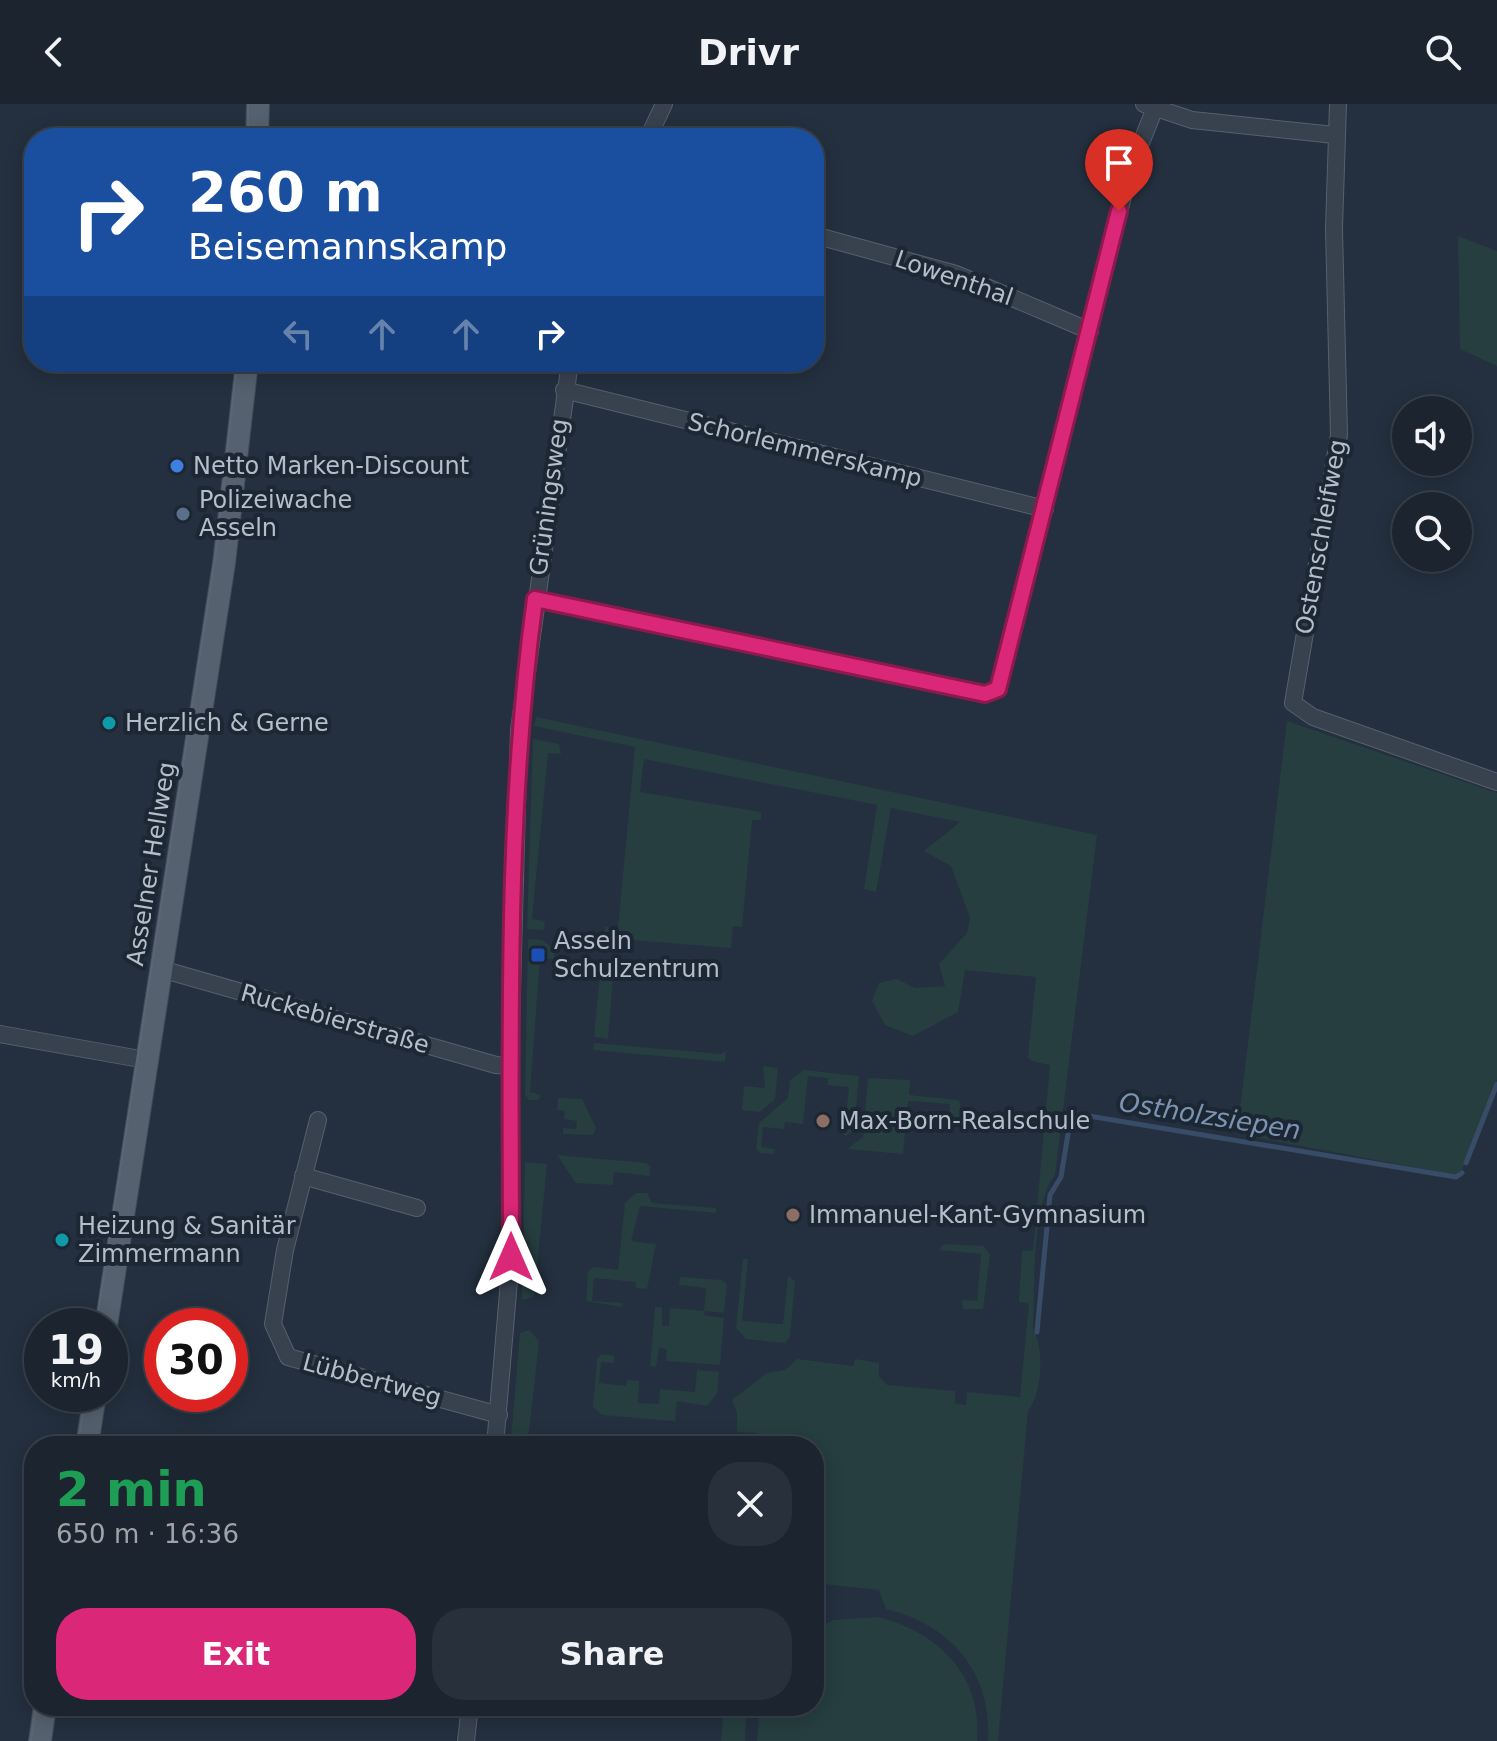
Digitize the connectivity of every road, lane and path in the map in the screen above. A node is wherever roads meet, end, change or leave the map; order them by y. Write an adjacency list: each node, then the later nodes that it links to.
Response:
1 (258, 104): 5 (main road)
2 (664, 104): 6 (street)
3 (1338, 104): 7 (street, Ostenschleifweg)
4 (1150, 106): 7 (street); 9 (street)
5 (257, 128)
6 (653, 128)
7 (1335, 135): 15 (street, Ostenschleifweg)
8 (824, 238): 9 (street, Lowenthal)
9 (1090, 331): 13 (street)
10 (246, 372): 16 (main road, Asselner Hellweg)
11 (568, 372): 12 (street, Grüningsweg)
12 (564, 390): 13 (street, Schorlemmerskamp); 14 (street, Grüningsweg)
13 (1045, 509): 14 (street)
14 (535, 599): 19 (street, Grüningsweg)
15 (1497, 782)
16 (161, 969): 18 (main road, Asselner Hellweg); 19 (street, Ruckebierstraße)
17 (0, 1034): 18 (street)
18 (146, 1060): 23 (main road, Asselner Hellweg)
19 (510, 1066): 25 (street, Grüningsweg)
20 (318, 1120): 21 (street, Lübbertweg)
21 (303, 1176): 22 (street); 25 (street, Lübbertweg)
22 (417, 1208)
23 (109, 1308)
24 (92, 1412): 26 (main road)
25 (499, 1415): 27 (street, Grüningsweg)
26 (89, 1436)
27 (496, 1436)
28 (44, 1716): 30 (main road)
29 (469, 1716): 31 (street)
30 (40, 1741)
31 (466, 1741)

